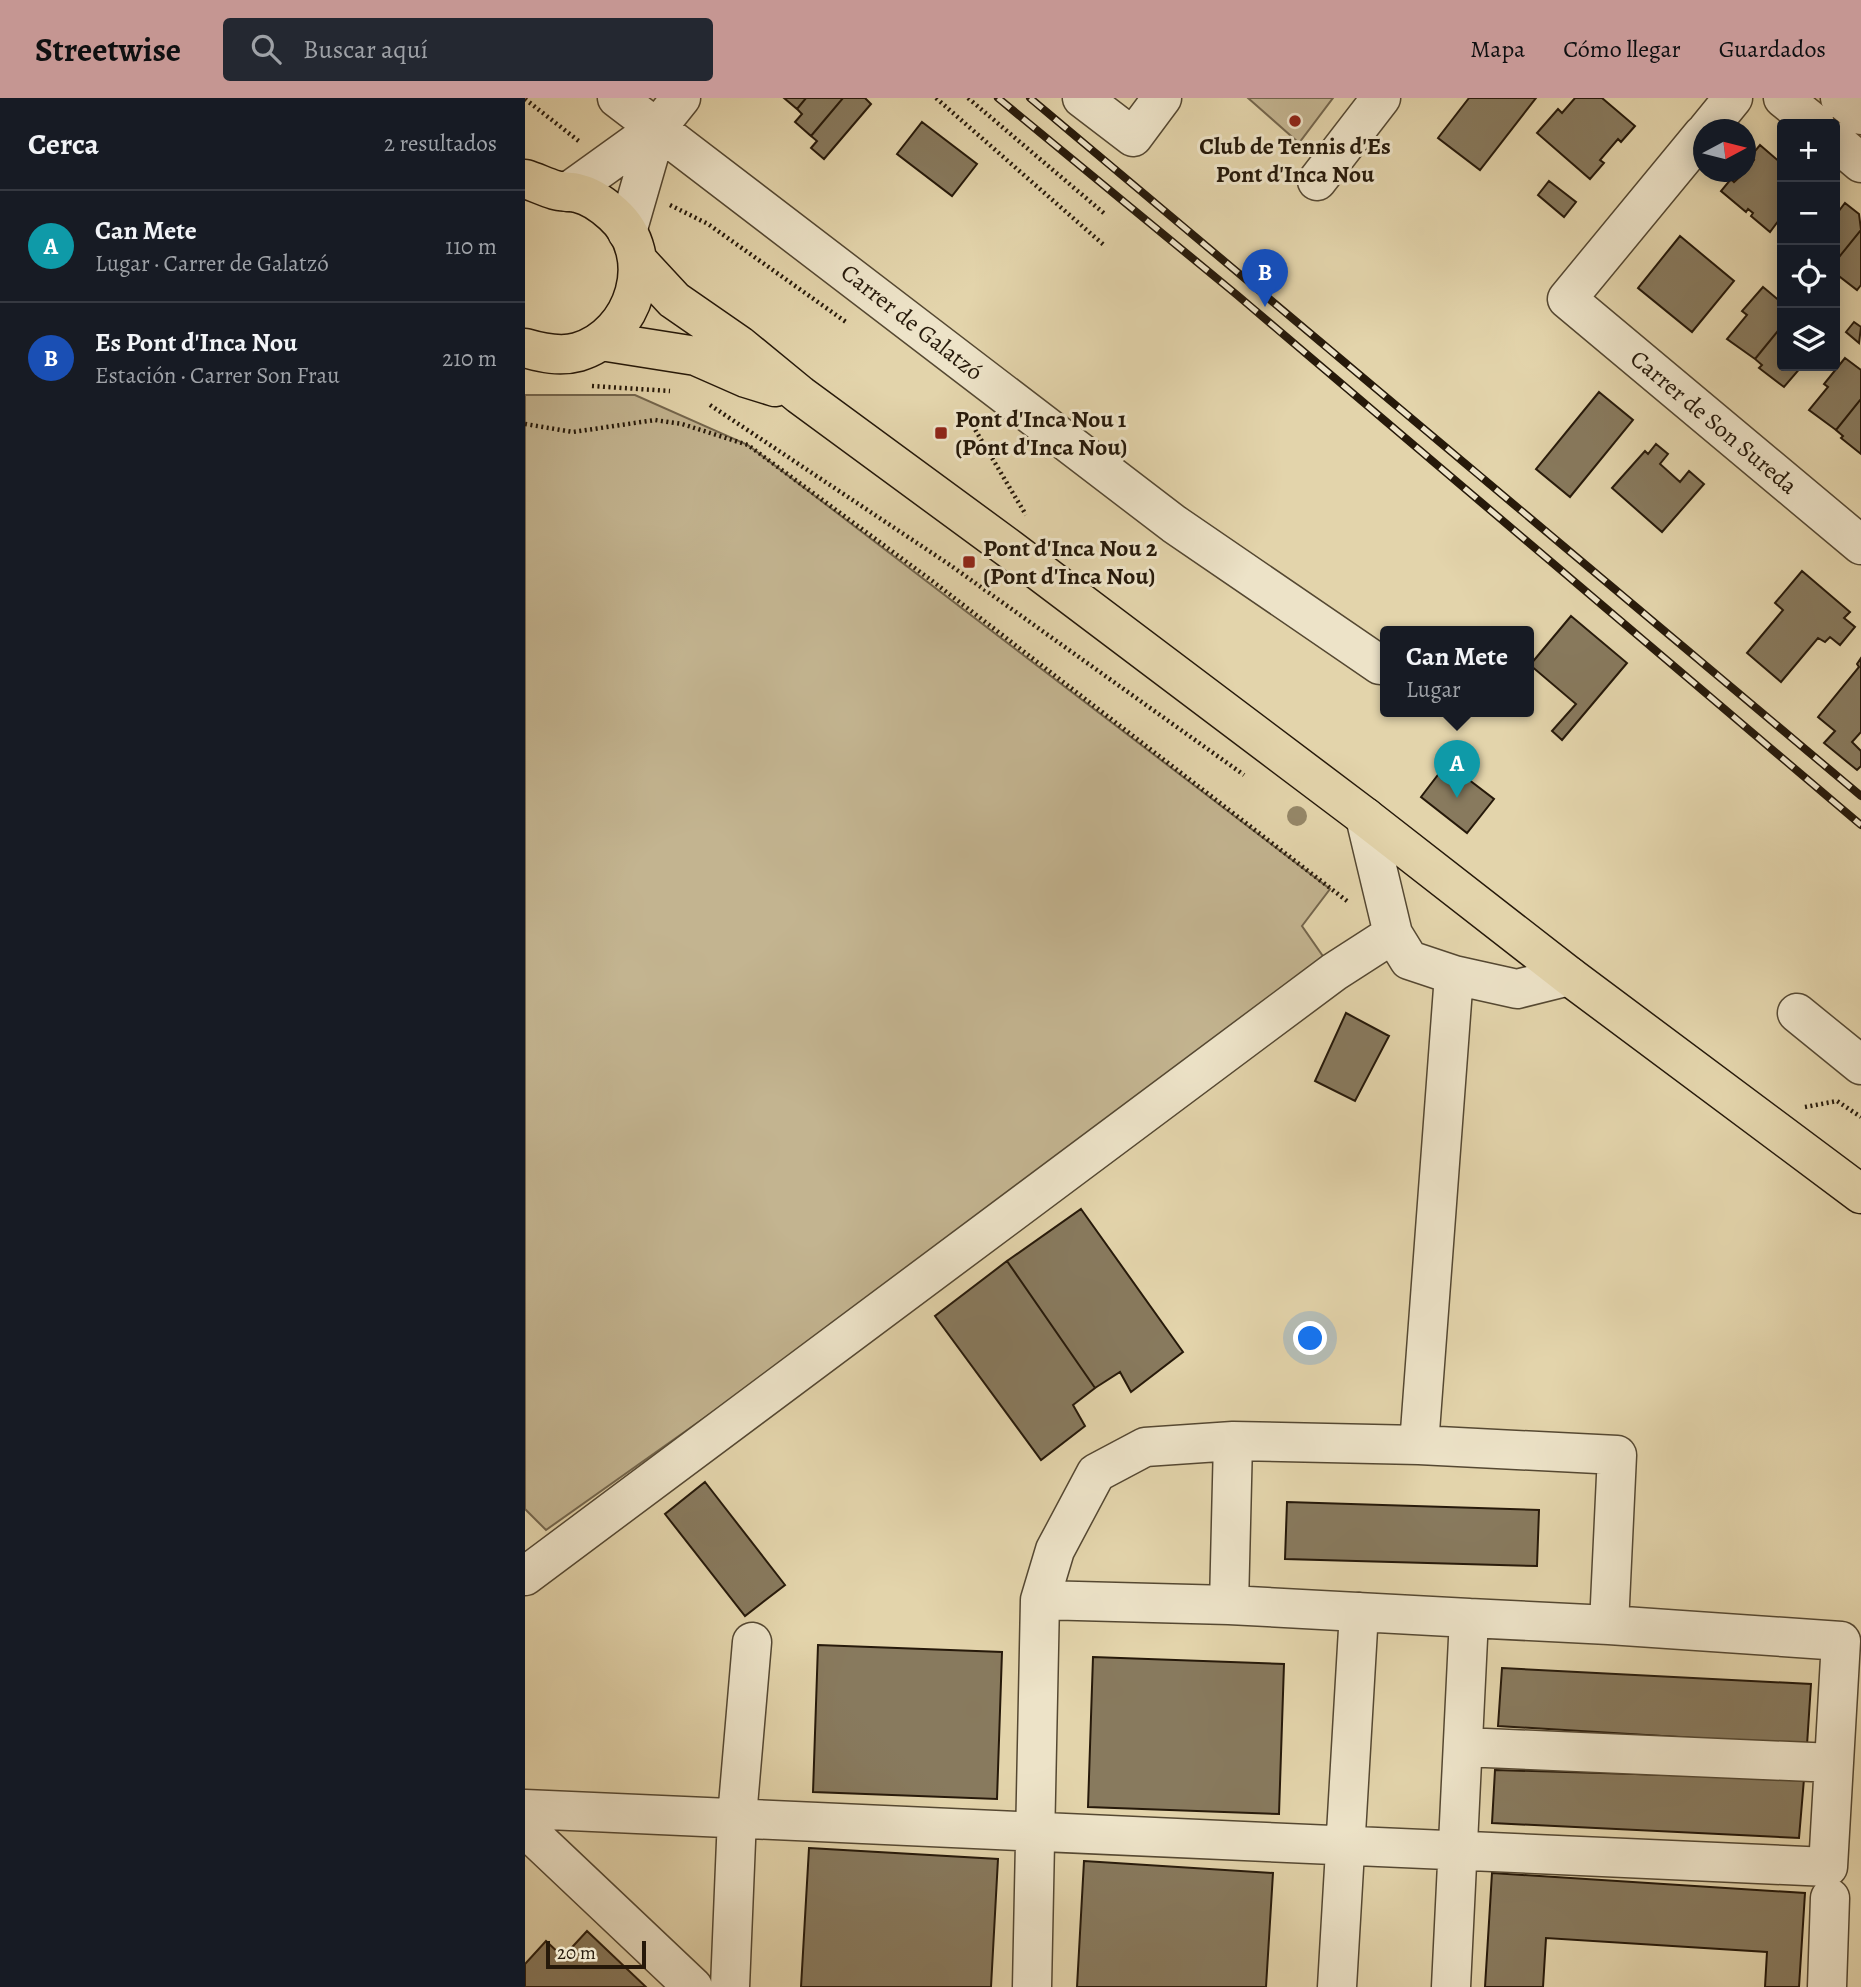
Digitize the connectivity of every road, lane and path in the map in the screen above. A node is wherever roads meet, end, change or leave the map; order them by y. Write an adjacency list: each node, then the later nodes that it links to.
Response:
1 (617, 98): 15 (street, Carrer de Galatzó)
2 (681, 98): 15 (street)
3 (936, 98): 25 (path)
4 (968, 98): 23 (path)
5 (1082, 98): 6 (street)
6 (1162, 98)
7 (1381, 98): 20 (street)
8 (1733, 98): 13 (street)
9 (1783, 98): 14 (street)
10 (1840, 98): 12 (street)
11 (525, 99): 18 (path)
12 (1861, 115)
13 (1716, 119)
14 (1809, 119)
15 (657, 128): 18 (street); 21 (street); 37 (street, Carrer de Galatzó)
16 (1840, 145): 19 (street)
17 (1693, 146): 36 (street, Carrer de Son Sureda)
18 (608, 163): 22 (street)
19 (1861, 163)
20 (1317, 181)
21 (641, 186): 24 (street); 26 (path)
22 (544, 190): 24 (main road)
23 (1107, 215)
24 (632, 246): 27 (main road); 31 (main road)
25 (1105, 246)
26 (852, 327)
27 (601, 341): 28 (main road); 31 (main road)
28 (525, 348)
29 (588, 386): 30 (path)
30 (679, 392)
31 (800, 395): 39 (main road)
32 (704, 400): 38 (path)
33 (961, 407): 35 (path)
34 (525, 424): 40 (path)
35 (1006, 482)
36 (1861, 545)
37 (1380, 665)
38 (1254, 782)
39 (1365, 817): 40 (street); 42 (main road)
40 (1393, 933): 41 (street); 50 (street)
41 (1454, 975): 42 (street); 49 (street)
42 (1569, 976): 47 (main road)
43 (1797, 1013): 44 (street)
44 (1861, 1065)
45 (1800, 1108): 46 (path)
46 (1861, 1117)
47 (1861, 1194)
48 (1233, 1441): 49 (street); 51 (street); 52 (street)
49 (1419, 1445): 55 (street)
50 (525, 1576)
51 (1040, 1600): 52 (street); 62 (street)
52 (1229, 1605): 53 (street)
53 (1359, 1612): 54 (street); 63 (street)
54 (1469, 1618): 55 (street); 57 (street)
55 (1609, 1625): 58 (street)
56 (752, 1643): 60 (street)
57 (1463, 1748): 58 (street); 64 (street)
58 (1833, 1763): 64 (street)
59 (525, 1809): 60 (street)
60 (737, 1817): 62 (street); 67 (street)
61 (525, 1828): 66 (street)
62 (1035, 1833): 63 (street); 68 (street)
63 (1345, 1845): 64 (street); 69 (street)
64 (1457, 1851): 70 (street)
65 (1830, 1898): 71 (street)
66 (693, 1987)
67 (730, 1987)
68 (1031, 1987)
69 (1337, 1987)
70 (1451, 1987)
71 (1827, 1987)

